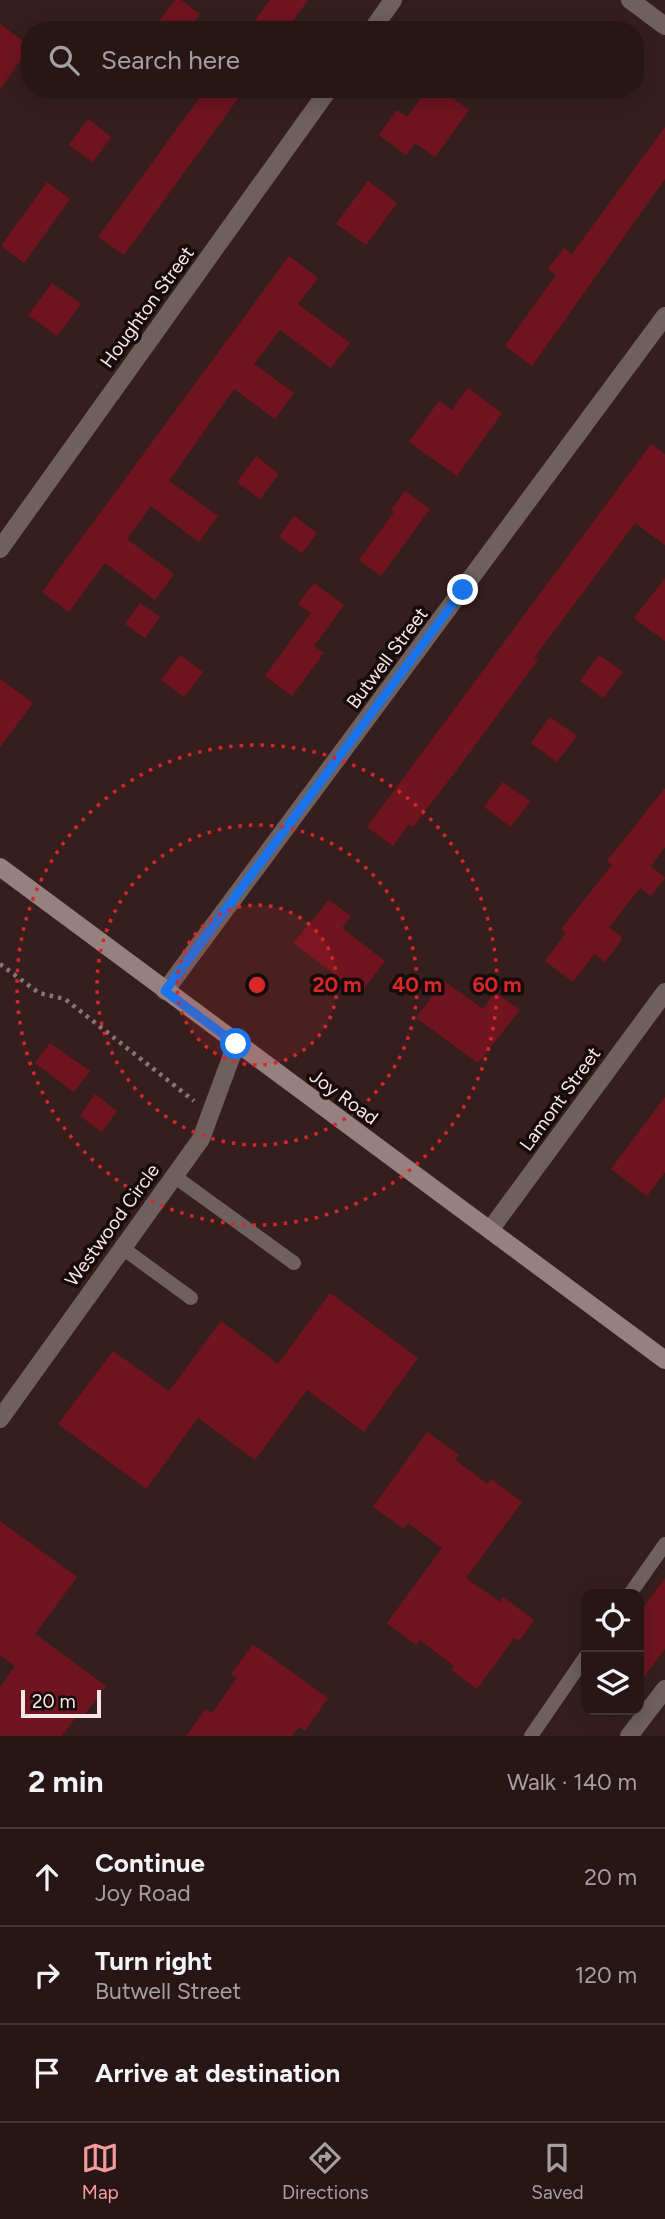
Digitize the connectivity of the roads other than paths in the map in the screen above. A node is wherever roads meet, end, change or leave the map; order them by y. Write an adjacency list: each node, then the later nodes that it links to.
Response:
1 (393, 0): 3 (street)
2 (630, 0): 4 (street)
3 (378, 21)
4 (665, 26)
5 (323, 98): 7 (street, Houghton Street)
6 (665, 316): 9 (street, Butwell Street)
7 (0, 550)
8 (0, 867): 9 (street, Joy Road)
9 (165, 991): 11 (street, Joy Road)
10 (665, 992): 13 (street, Lamont Street)
11 (236, 1044): 12 (street, Westwood Circle); 13 (street, Joy Road)
12 (174, 1175): 14 (street, Westwood Circle); 15 (lane)
13 (490, 1230): 17 (street, Joy Road)
14 (121, 1247): 16 (lane); 18 (street, Westwood Circle)
15 (294, 1263)
16 (191, 1298)
17 (665, 1360)
18 (0, 1419)
19 (665, 1544): 20 (lane)
20 (634, 1589)
21 (581, 1663): 23 (lane)
22 (665, 1689): 24 (street)
23 (531, 1736)
24 (629, 1736)

